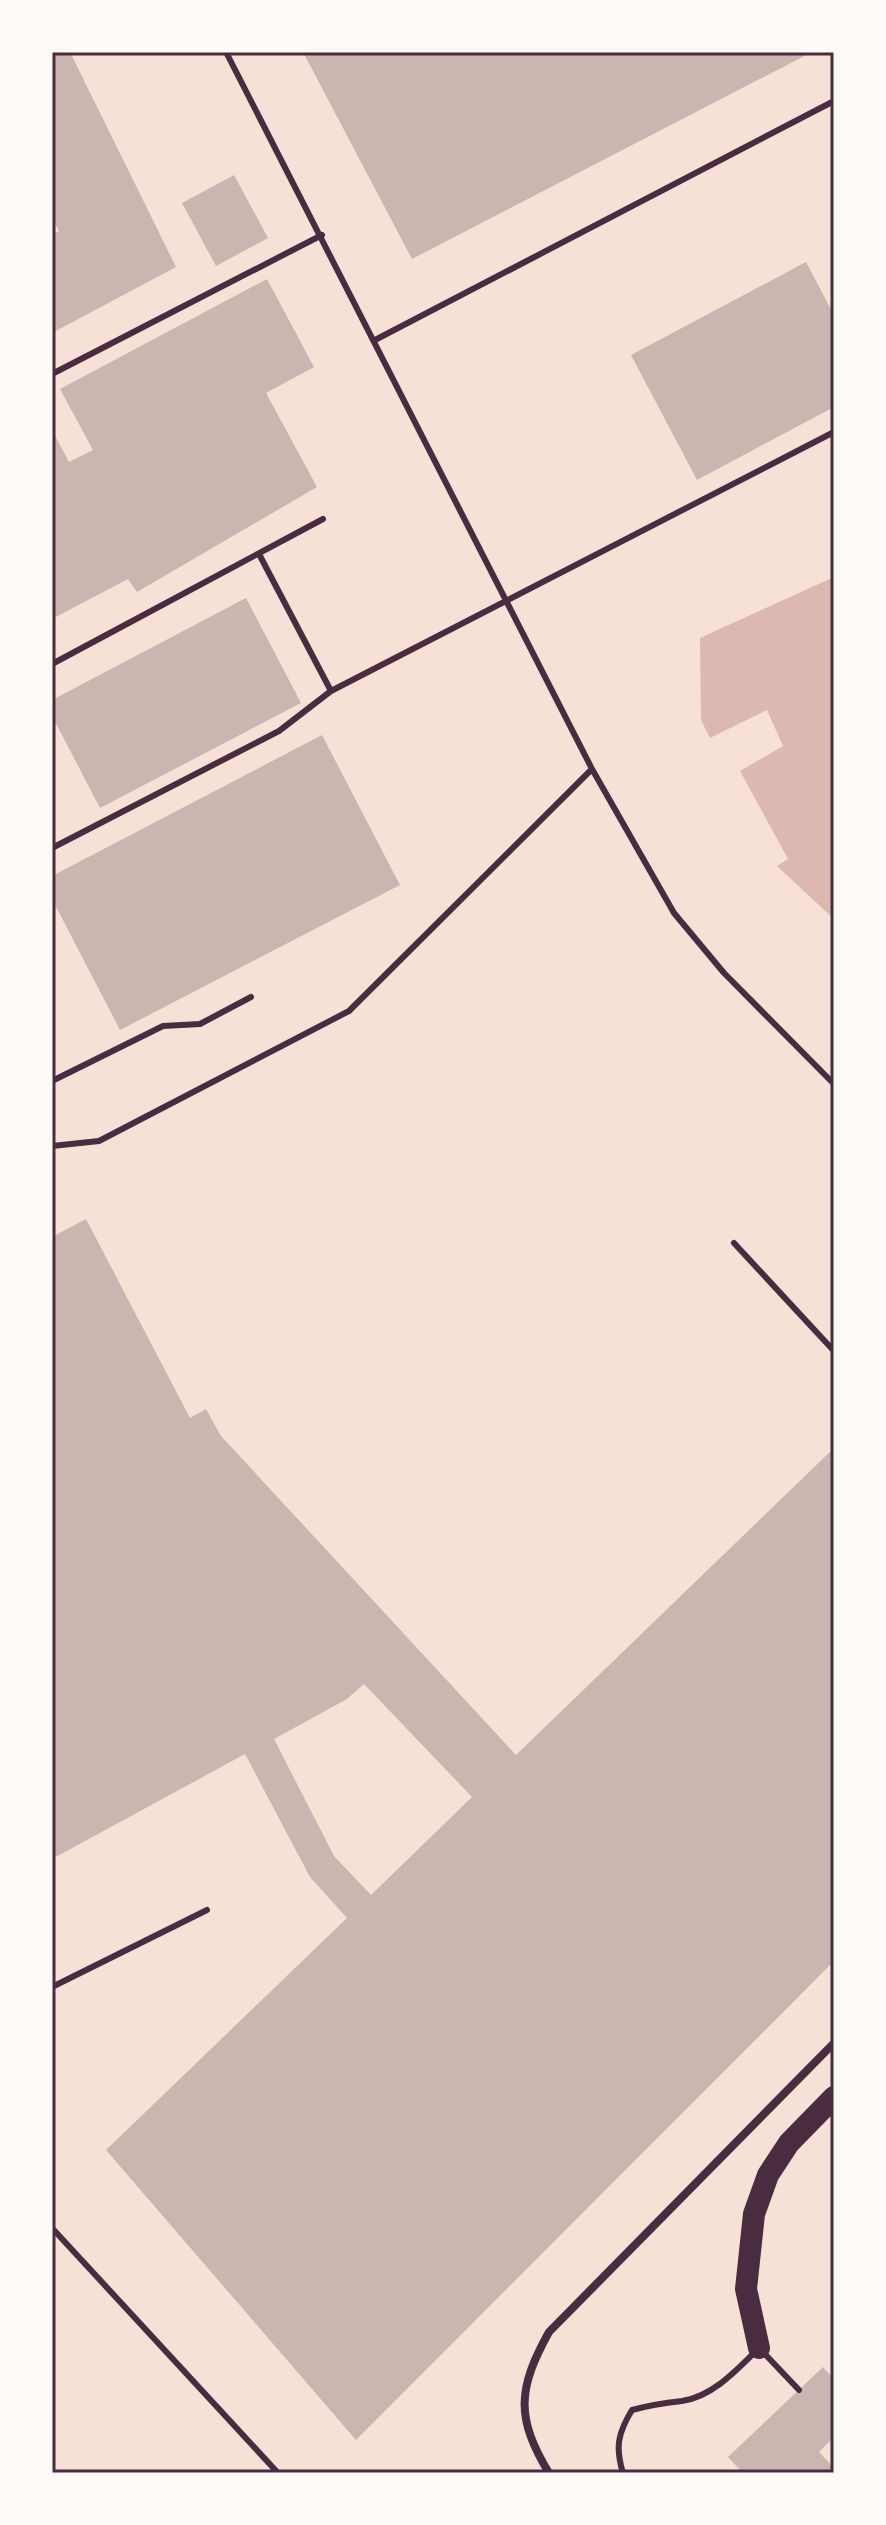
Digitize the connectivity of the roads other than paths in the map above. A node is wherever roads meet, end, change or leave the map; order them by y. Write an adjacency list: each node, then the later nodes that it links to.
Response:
1 (226, 52): 3 (lane)
2 (834, 101): 4 (lane)
3 (322, 235): 4 (lane); 5 (lane)
4 (375, 340): 9 (lane)
5 (52, 374)
6 (834, 432): 9 (lane)
7 (323, 519): 8 (lane)
8 (259, 554): 10 (lane); 11 (lane)
9 (507, 602): 11 (lane); 12 (lane)
10 (52, 664)
11 (331, 691): 13 (lane)
12 (592, 769): 16 (lane); 17 (lane)
13 (52, 848)
14 (251, 997): 15 (lane)
15 (52, 1081)
16 (834, 1084)
17 (52, 1146)
18 (734, 1243): 19 (lane)
19 (834, 1351)
20 (207, 1910): 21 (lane)
21 (52, 1987)
22 (834, 2043): 28 (street)
23 (834, 2097): 25 (highway)
24 (52, 2228): 27 (lane)
25 (759, 2348): 26 (lane); 29 (lane)
26 (799, 2390)
27 (278, 2473)
28 (549, 2473)
29 (623, 2473)

